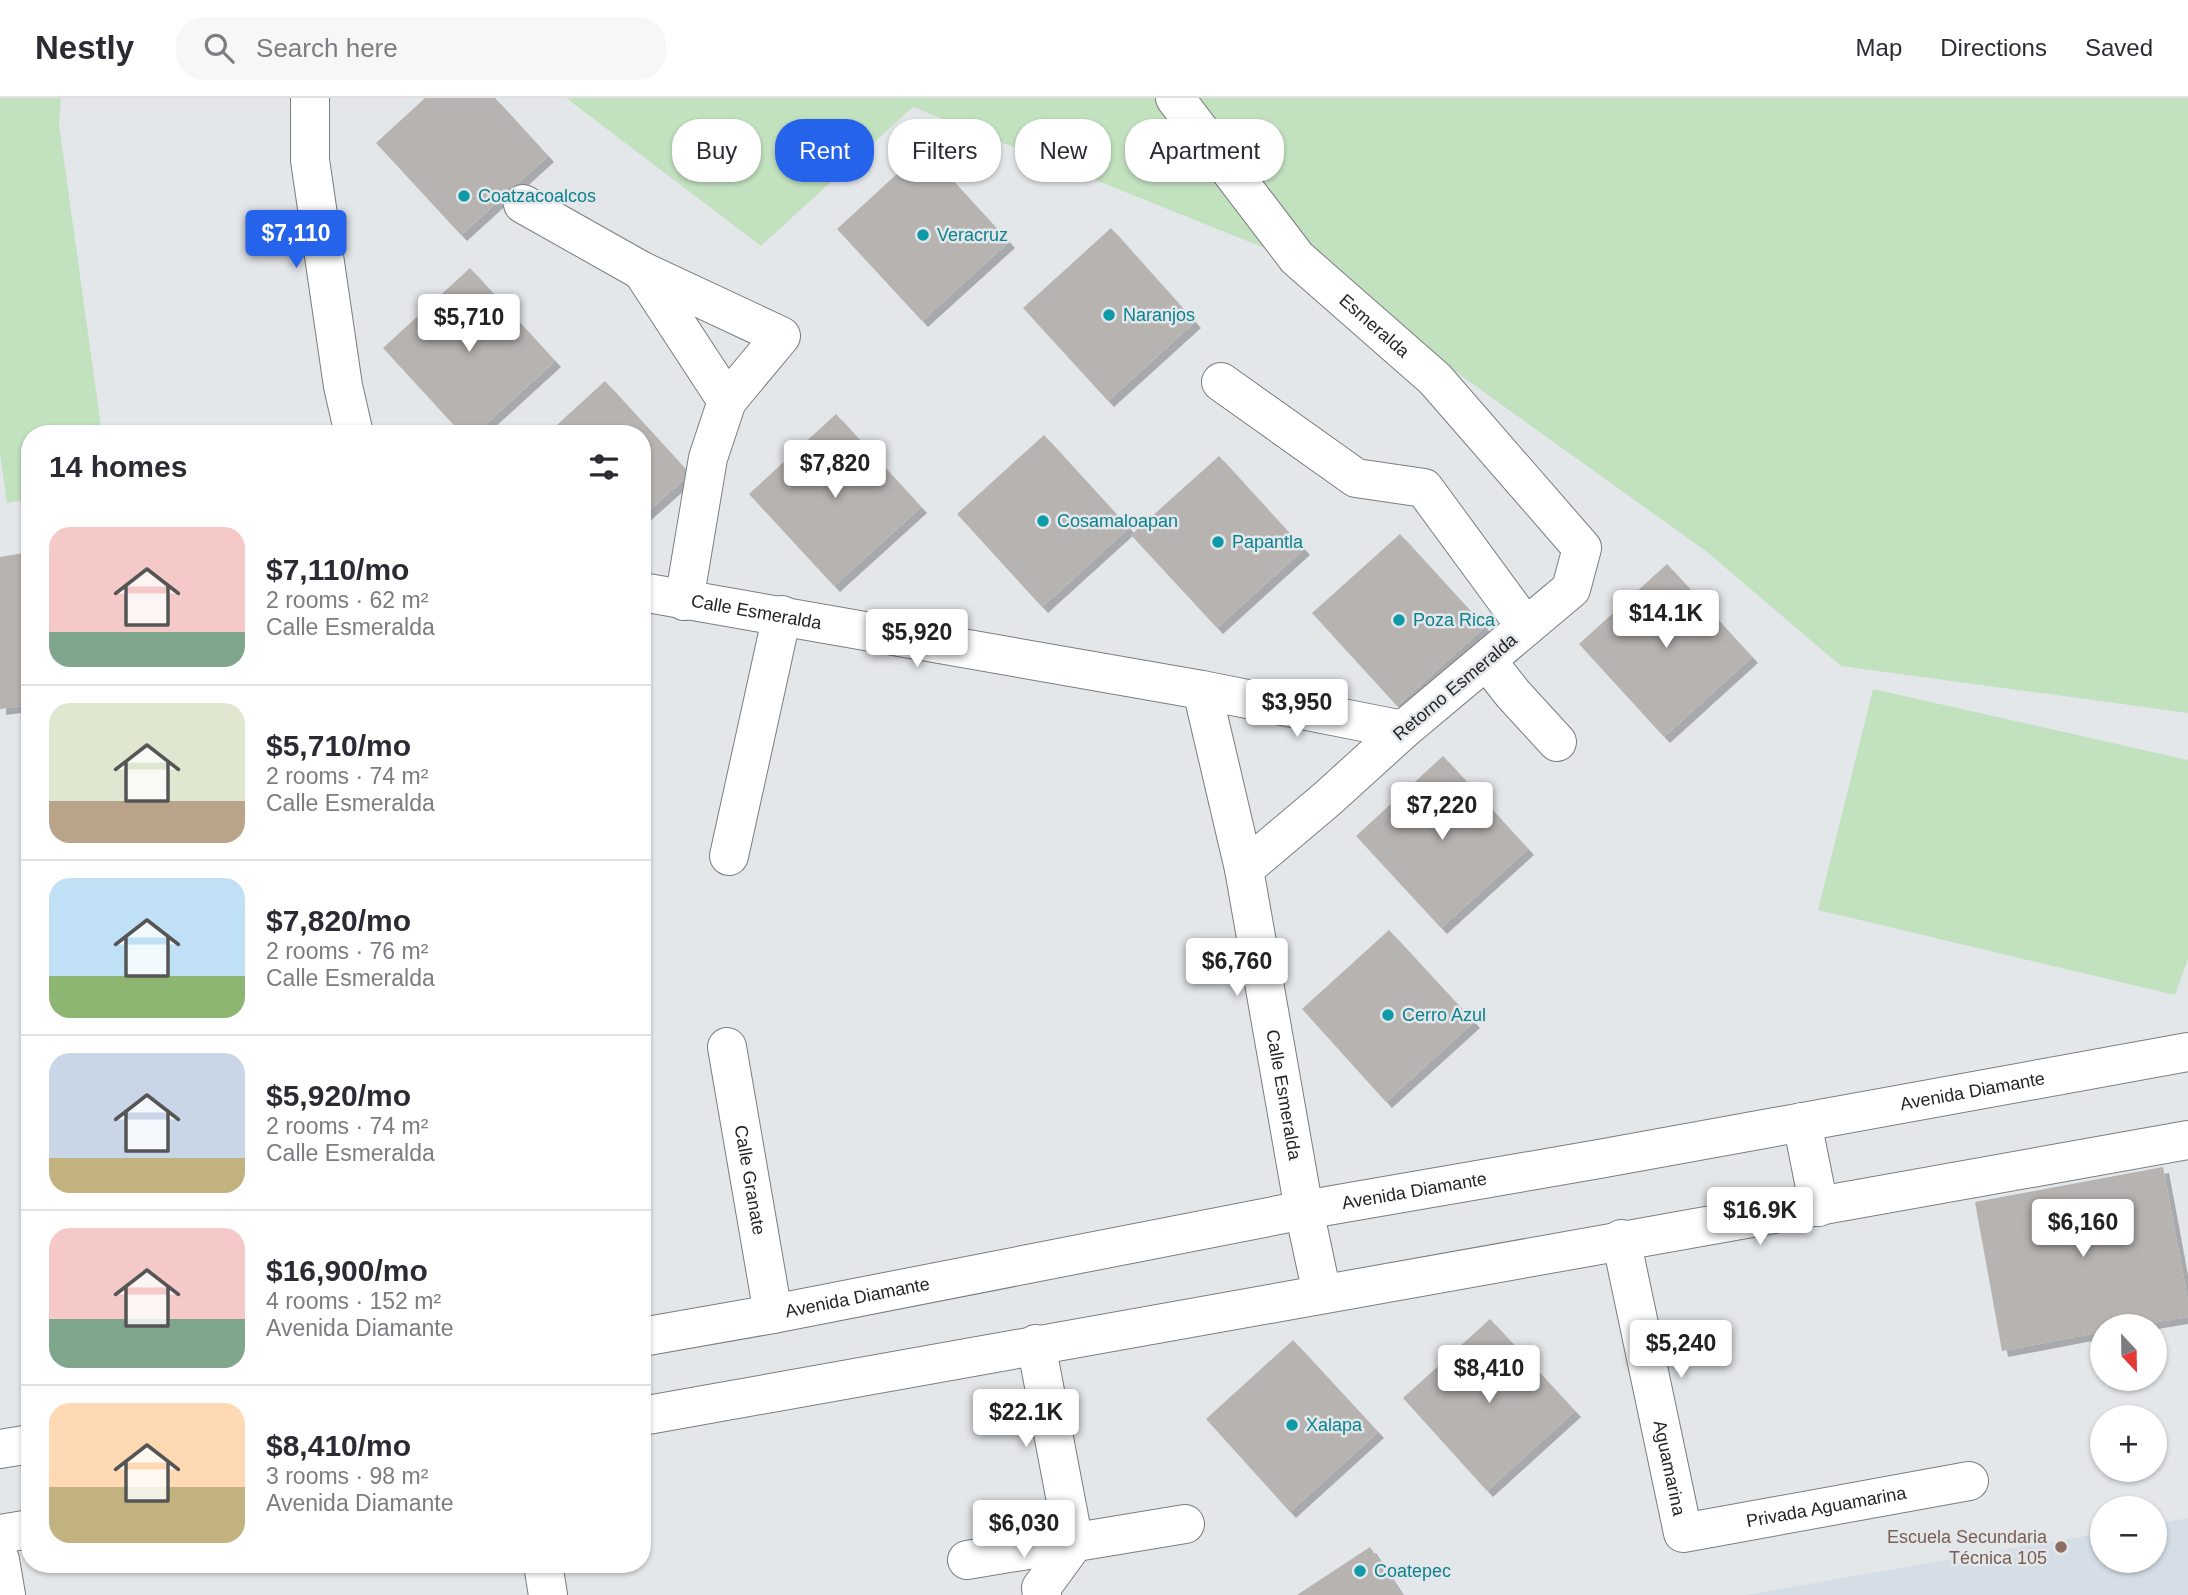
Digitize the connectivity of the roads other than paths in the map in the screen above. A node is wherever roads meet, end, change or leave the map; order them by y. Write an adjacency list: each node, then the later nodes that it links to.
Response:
1 (310, 98): 7 (street)
2 (1175, 98): 8 (street, Esmeralda)
3 (523, 204): 4 (street)
4 (642, 271): 6 (street); 6 (street)
5 (1221, 383): 12 (street)
6 (727, 401): 10 (street)
7 (352, 425)
8 (1582, 548): 12 (street, Retorno Esmeralda)
9 (651, 594): 10 (street, Calle Esmeralda)
10 (684, 601): 11 (street, Calle Esmeralda)
11 (782, 615): 14 (street, Calle Esmeralda); 17 (street)
12 (1527, 627): 13 (street, Retorno Esmeralda)
13 (1487, 661): 15 (street, Retorno Esmeralda); 16 (street)
14 (1202, 690): 15 (street, Calle Esmeralda); 18 (street, Calle Esmeralda)
15 (1403, 730): 18 (street, Retorno Esmeralda)
16 (1557, 742)
17 (729, 856)
18 (1244, 869): 24 (street, Calle Esmeralda)
19 (727, 1046): 27 (street, Calle Granate)
20 (2188, 1052): 21 (street, Avenida Diamante)
21 (1802, 1122): 23 (street); 24 (street, Avenida Diamante)
22 (2188, 1140): 23 (street)
23 (1819, 1207): 25 (street)
24 (1304, 1210): 26 (street, Calle Esmeralda); 27 (street, Avenida Diamante)
25 (1621, 1240): 26 (street); 36 (street, Aguamarina)
26 (1322, 1294): 29 (street)
27 (773, 1314): 28 (street, Avenida Diamante)
28 (651, 1335)
29 (1036, 1344): 30 (street); 38 (street)
30 (651, 1414)
31 (21, 1446): 32 (street)
32 (0, 1449)
33 (1969, 1481): 36 (street, Privada Aguamarina)
34 (1185, 1524): 38 (street)
35 (21, 1530): 37 (street)
36 (1682, 1533)
37 (0, 1534)
38 (1074, 1543): 40 (street); 44 (street)
39 (0, 1560): 42 (street)
40 (967, 1560)
41 (544, 1573): 43 (street)
42 (6, 1595)
43 (548, 1595)
44 (1042, 1595)

